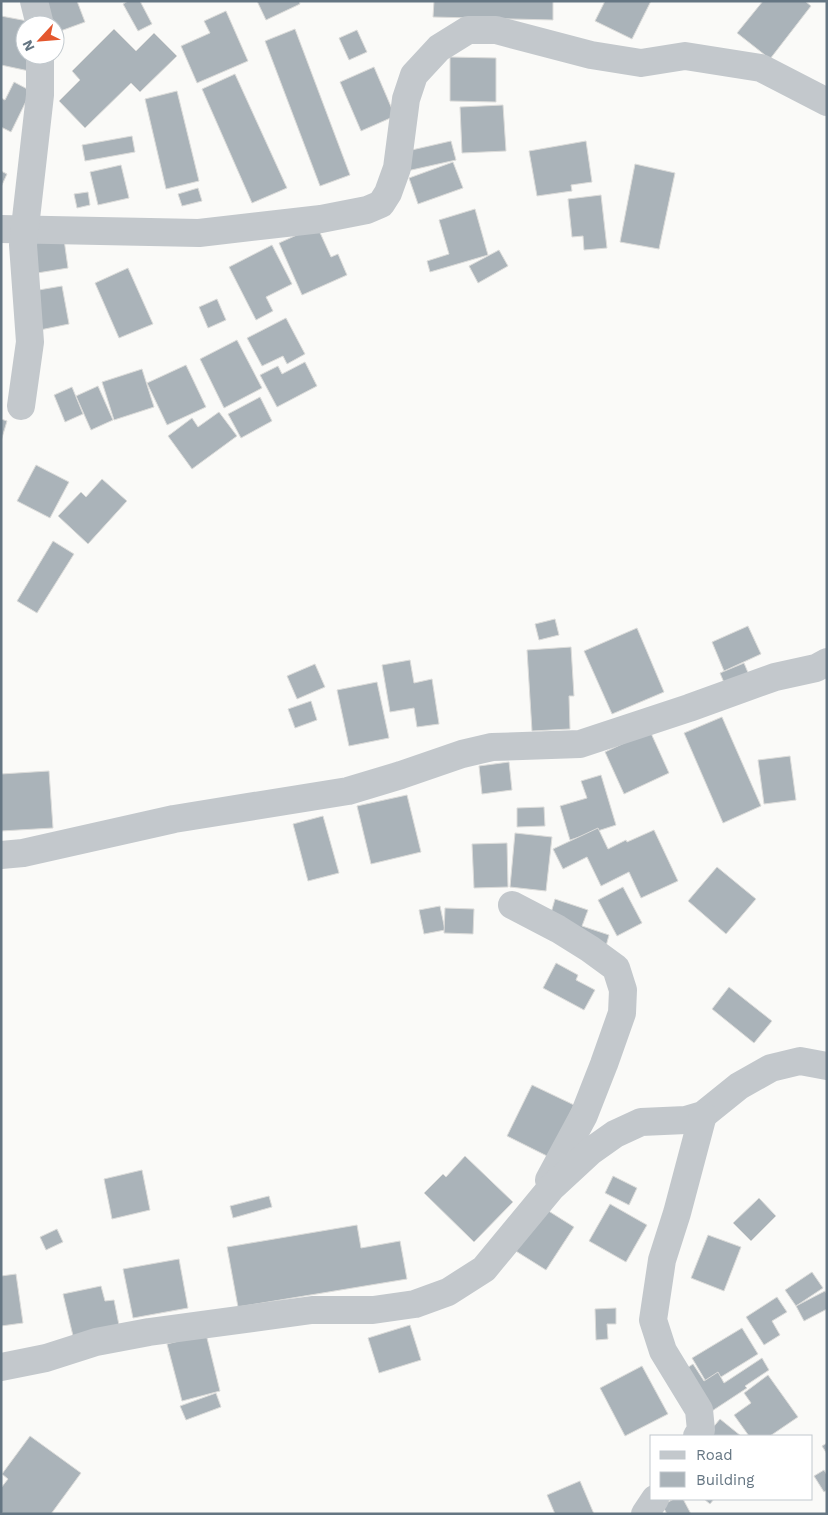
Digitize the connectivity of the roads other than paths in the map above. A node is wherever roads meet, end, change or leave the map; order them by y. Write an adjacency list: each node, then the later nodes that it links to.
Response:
1 (34, 1): 2 (street)
2 (38, 15)
3 (40, 65): 5 (street)
4 (827, 102): 5 (street)
5 (13, 229): 6 (street)
6 (20, 406)
7 (827, 662): 8 (street)
8 (1, 854)
9 (512, 906): 12 (street)
10 (827, 1066): 11 (street)
11 (703, 1115): 12 (street); 14 (street)
12 (535, 1208): 13 (street)
13 (1, 1367)
14 (698, 1435)
15 (654, 1500): 16 (street)
16 (646, 1514)

